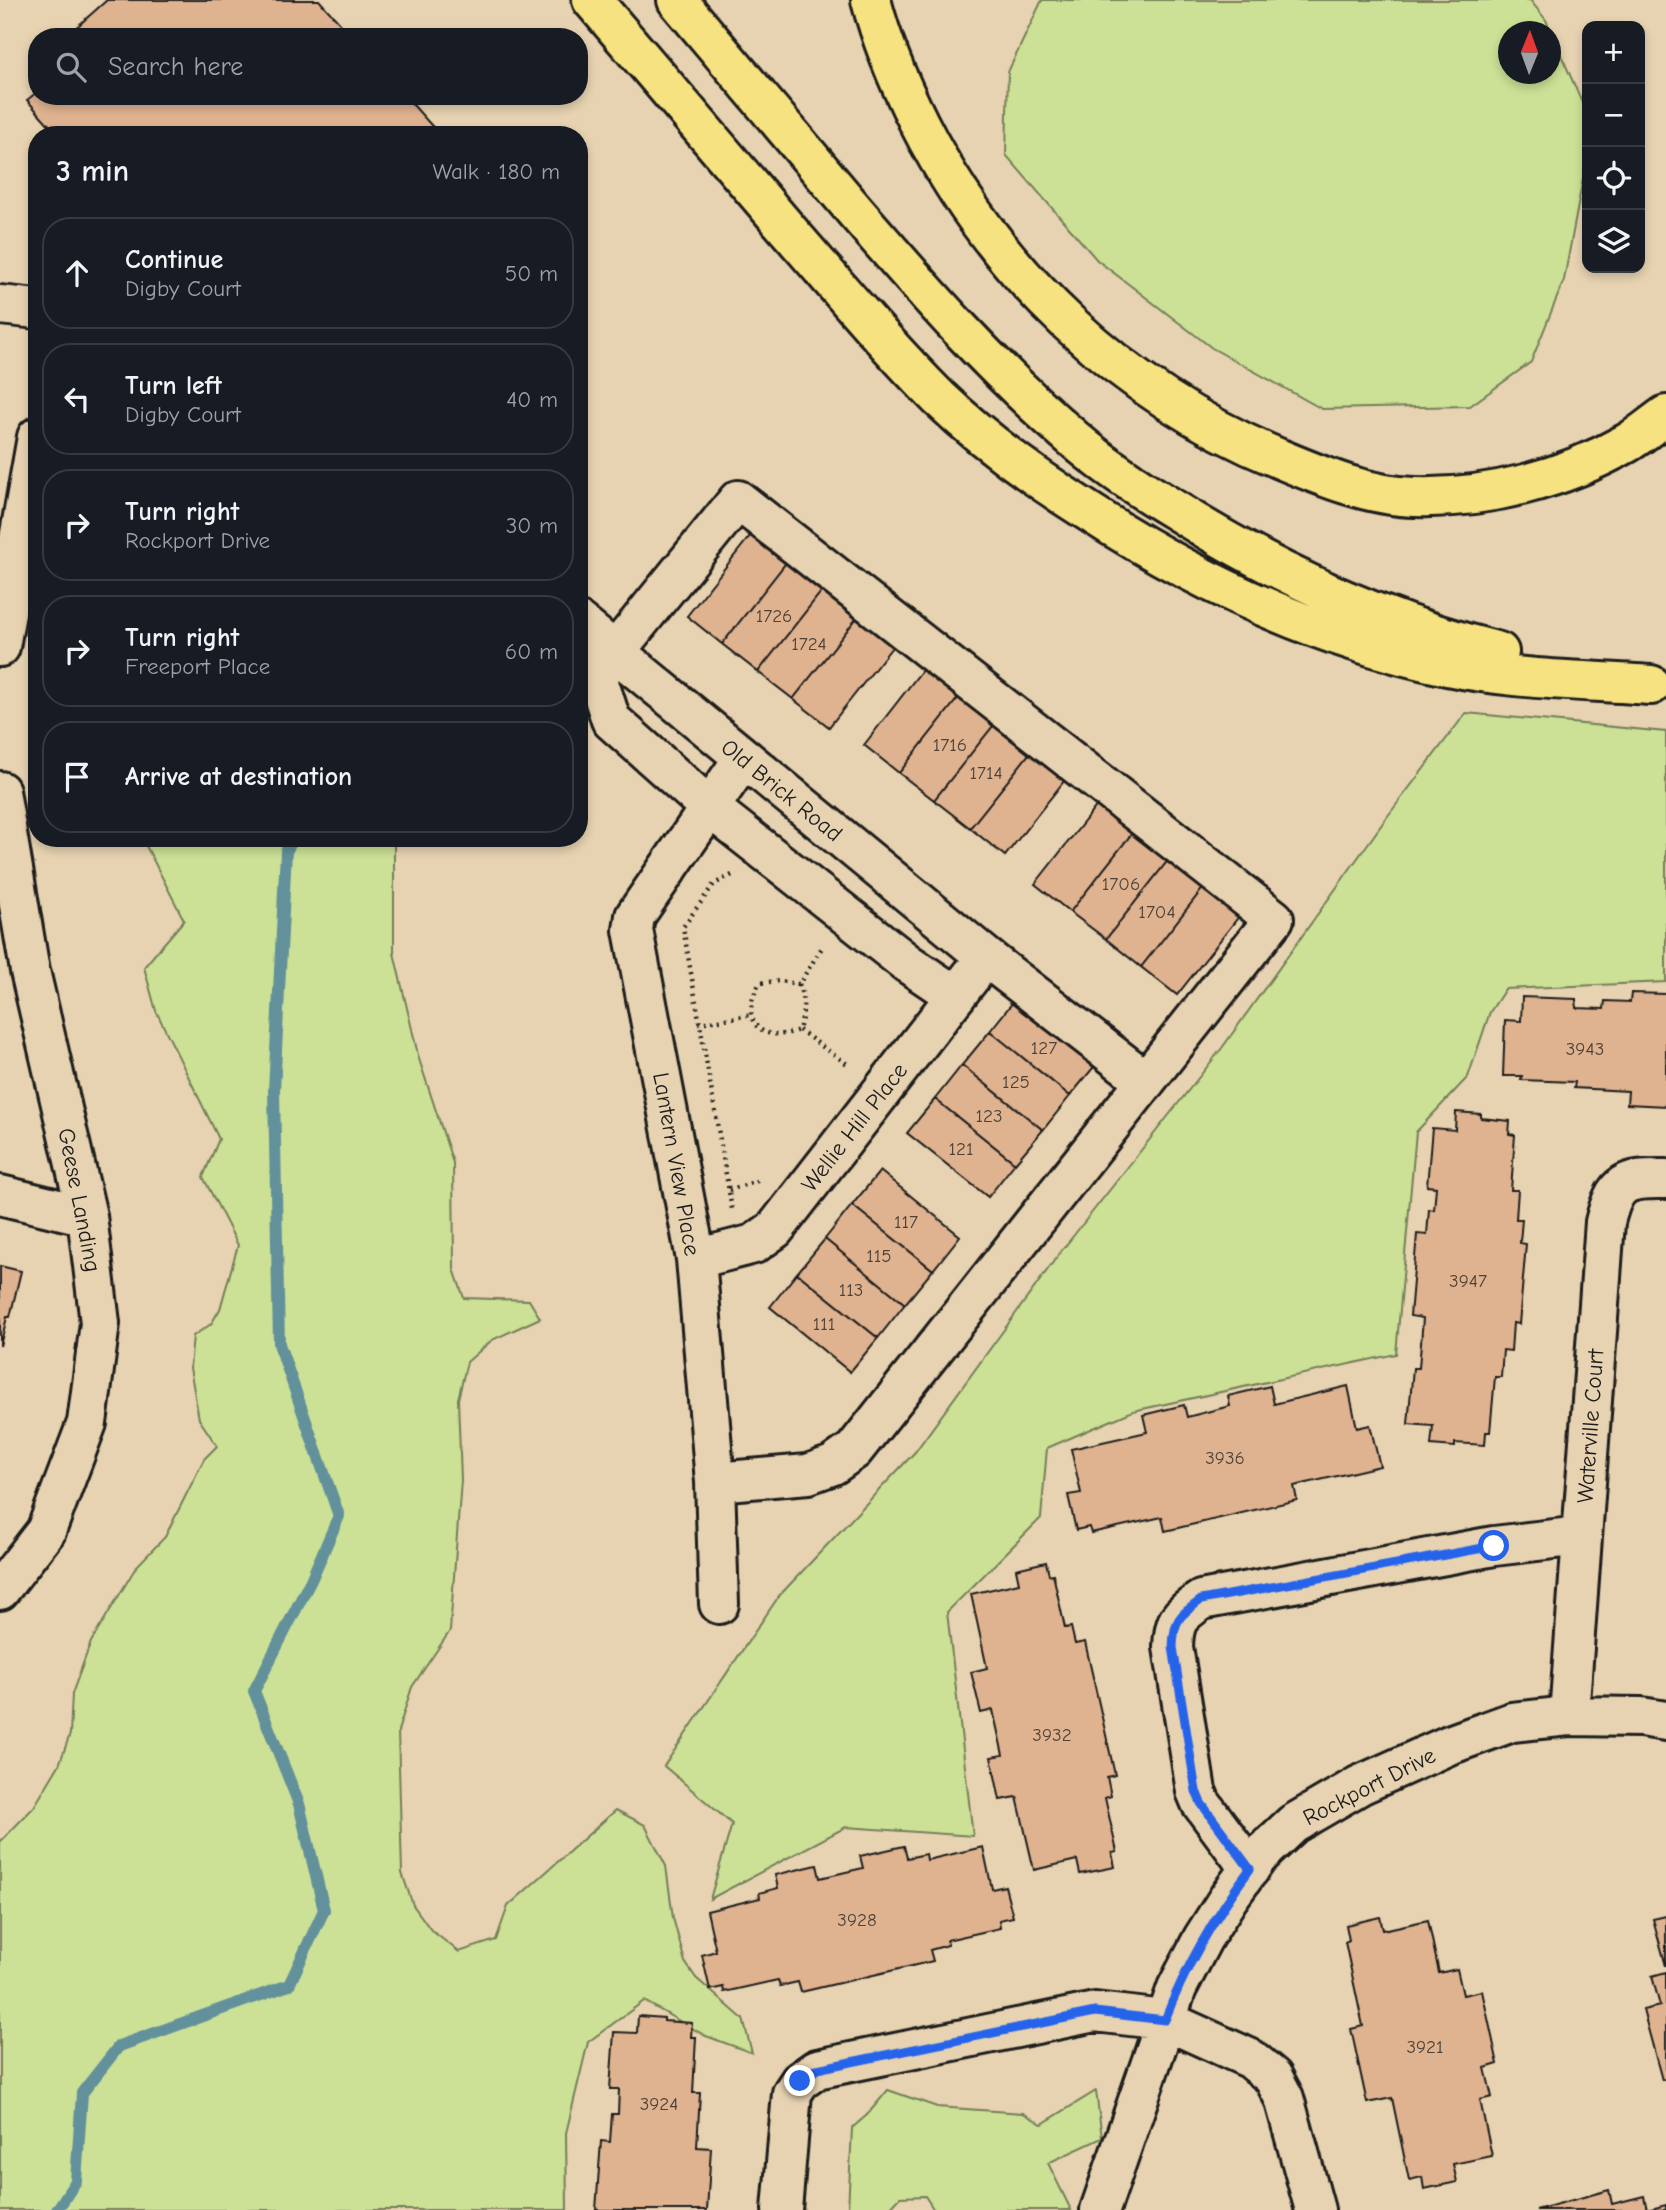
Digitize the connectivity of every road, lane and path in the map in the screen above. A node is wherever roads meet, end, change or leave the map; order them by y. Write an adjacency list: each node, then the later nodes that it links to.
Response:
1 (592, 0): 11 (highway)
2 (677, 0): 11 (highway)
3 (871, 0): 6 (highway)
4 (0, 305): 5 (street)
5 (28, 308)
6 (1666, 415)
7 (28, 488): 9 (street)
8 (588, 637): 10 (street, Old Brick Road)
9 (0, 647)
10 (606, 665): 12 (street, Old Brick Road); 14 (street); 24 (street)
11 (1659, 685)
12 (743, 759): 14 (street, Lantern View Place); 17 (street, Old Brick Road)
13 (0, 791): 28 (street, Geese Landing)
14 (710, 808): 19 (street); 29 (street, Lantern View Place)
15 (736, 874): 21 (path)
16 (826, 942): 18 (path)
17 (986, 957): 19 (street, Wellie Hill Place); 24 (street, Old Brick Road)
18 (799, 984): 20 (path); 22 (path)
19 (956, 996): 29 (street, Wellie Hill Place)
20 (752, 1015): 21 (path); 22 (path)
21 (698, 1023): 27 (path)
22 (799, 1030): 23 (path)
23 (852, 1067)
24 (1146, 1081): 30 (street)
25 (1666, 1179): 31 (street, Waterville Court)
26 (0, 1195): 28 (street)
27 (732, 1210)
28 (87, 1216): 32 (street, Geese Landing)
29 (696, 1259): 30 (street, Lantern View Place)
30 (715, 1482): 33 (street, Lantern View Place)
31 (1581, 1536): 34 (street, Waterville Court); 36 (street)
32 (0, 1590)
33 (719, 1604)
34 (1569, 1716): 35 (street, Rockport Drive); 36 (street, Rockport Drive)
35 (1666, 1721)
36 (1250, 1869): 37 (street, Rockport Drive)
37 (1165, 2020): 38 (street); 39 (street, Rockport Drive); 40 (street)
38 (782, 2210)
39 (1100, 2210)
40 (1315, 2210)

